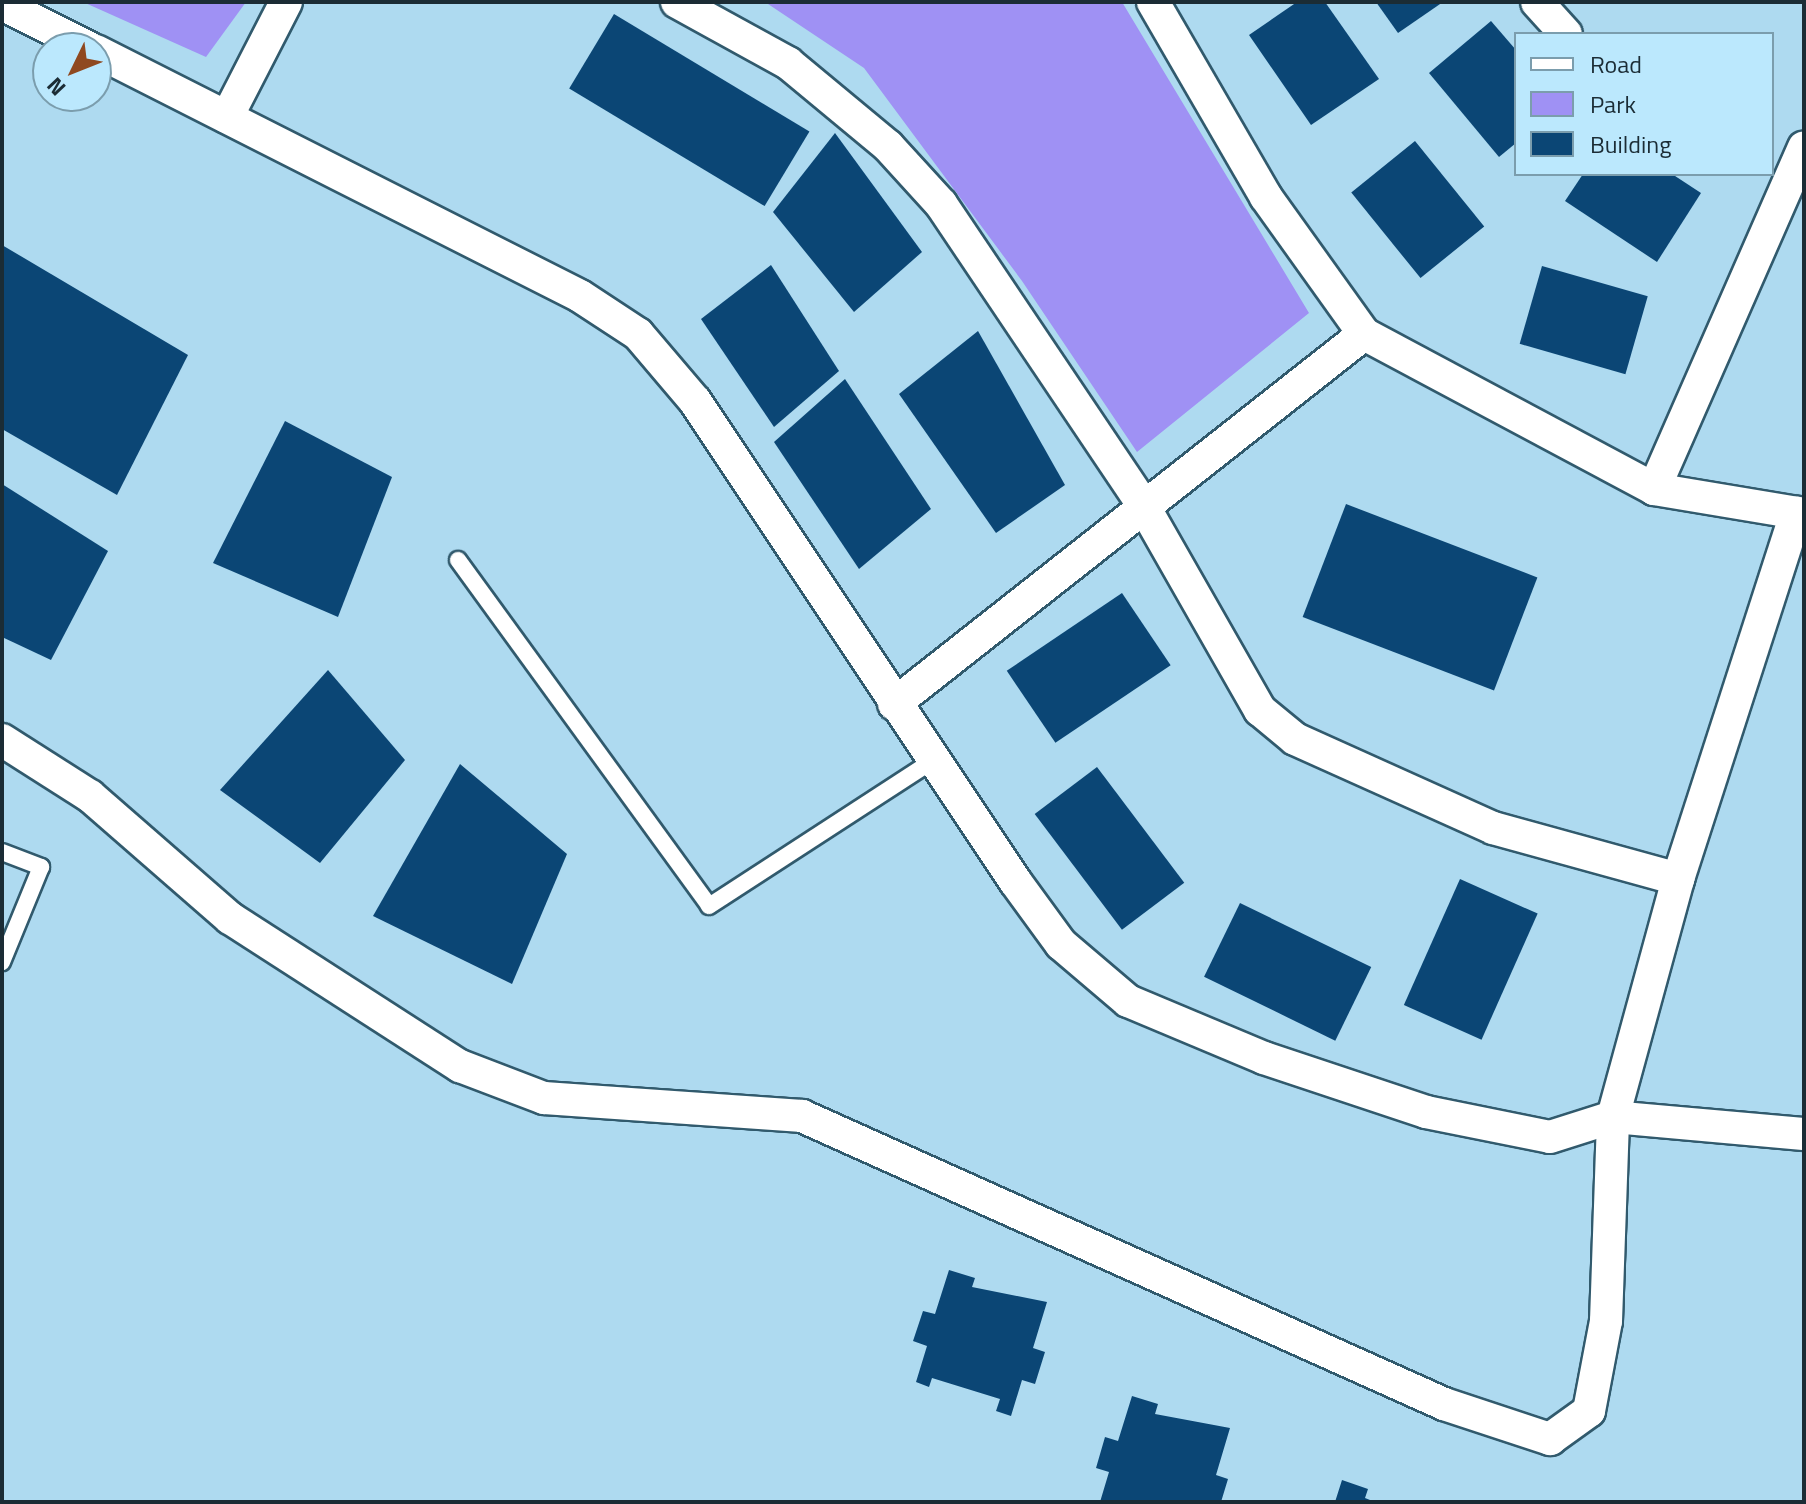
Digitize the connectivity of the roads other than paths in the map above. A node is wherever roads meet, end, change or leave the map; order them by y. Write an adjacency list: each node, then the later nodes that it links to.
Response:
1 (286, 2): 9 (street)
2 (677, 2): 14 (street)
3 (1153, 2): 12 (street)
4 (1537, 2): 7 (street)
5 (2, 4): 6 (street)
6 (57, 32)
7 (1564, 32)
8 (112, 59): 9 (street)
9 (227, 117): 17 (street)
10 (1804, 147): 11 (street)
11 (1779, 178): 13 (street)
12 (1364, 334): 13 (street); 14 (street)
13 (1654, 489): 15 (street)
14 (1143, 505): 17 (street); 21 (street)
15 (1800, 514): 21 (street)
16 (458, 560): 19 (lane)
17 (894, 704): 19 (street)
18 (2, 740): 23 (street)
19 (931, 762): 23 (street)
20 (2, 852): 22 (lane)
21 (1678, 879): 23 (street)
22 (2, 962)
23 (1613, 1117): 24 (street)
24 (1804, 1134)

